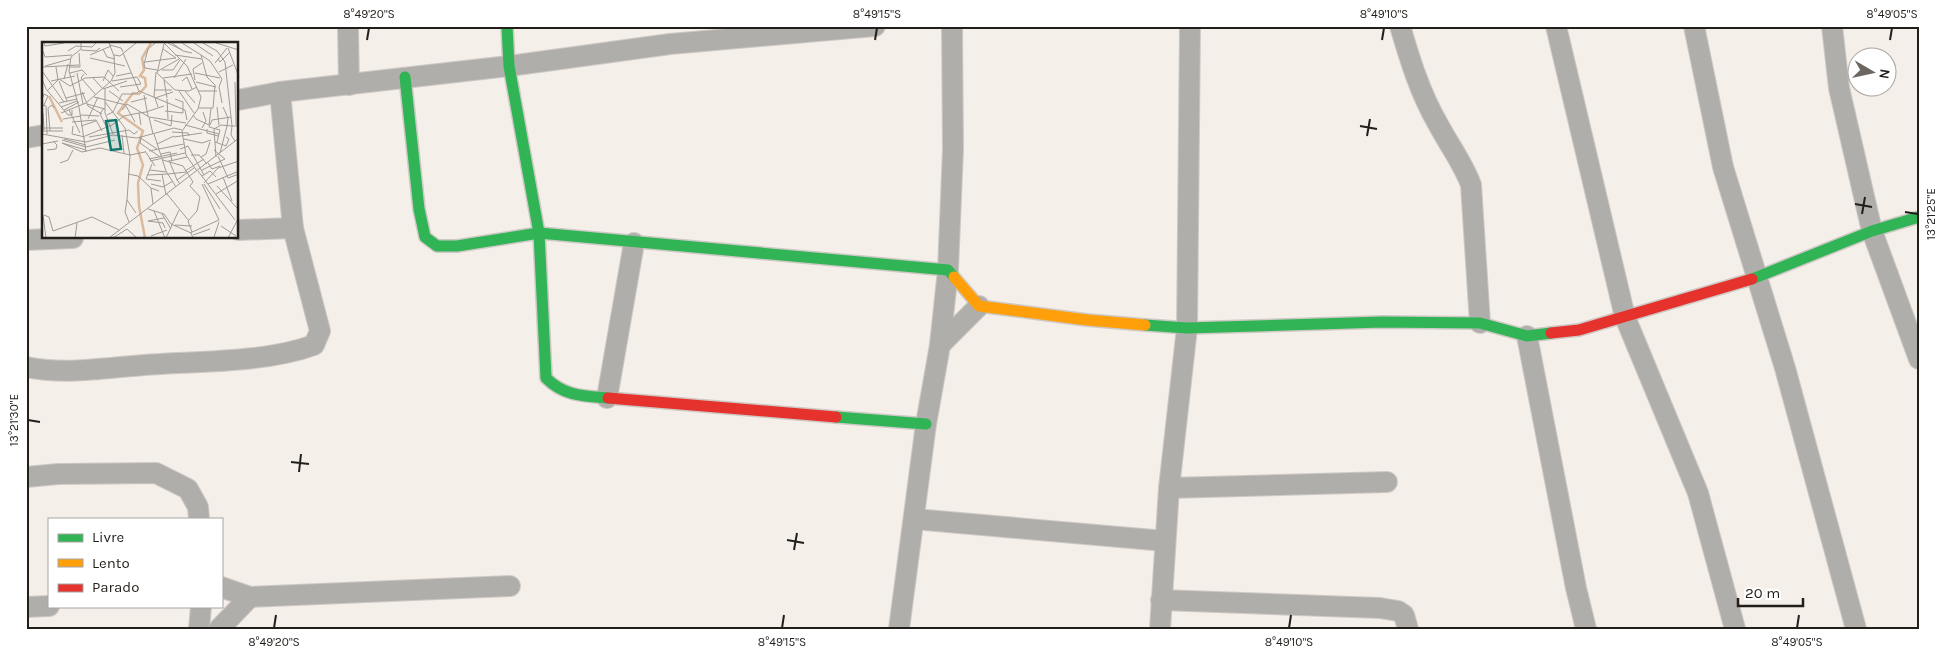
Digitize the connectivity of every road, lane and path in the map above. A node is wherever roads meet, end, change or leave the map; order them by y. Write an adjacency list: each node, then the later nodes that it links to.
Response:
1 (348, 26): 14 (street)
2 (507, 26): 12 (street)
3 (875, 26): 10 (street)
4 (952, 26): 27 (street)
5 (1190, 26): 32 (street)
6 (1400, 26): 31 (street)
7 (1556, 26): 30 (street)
8 (1694, 26): 28 (street)
9 (1832, 26): 22 (street)
10 (829, 29): 11 (street)
11 (670, 35): 12 (street)
12 (509, 66): 13 (street); 23 (street)
13 (405, 77): 14 (street); 23 (street)
14 (349, 85): 15 (street)
15 (280, 92): 16 (street); 20 (street)
16 (239, 100)
17 (42, 135): 18 (street)
18 (26, 138)
19 (1919, 217): 22 (street)
20 (293, 228): 21 (street); 36 (street)
21 (239, 230)
22 (1872, 231): 28 (street); 35 (street)
23 (539, 233): 26 (street); 37 (street)
24 (50, 239): 25 (street)
25 (26, 240)
26 (634, 243): 27 (street); 37 (street)
27 (948, 270): 29 (street); 34 (street)
28 (1758, 276): 30 (street); 59 (street)
29 (979, 306): 32 (street); 34 (street)
30 (1625, 317): 33 (street); 58 (street)
31 (1480, 324): 32 (street); 33 (street)
32 (1187, 328): 41 (street)
33 (1527, 336): 57 (street)
34 (940, 345): 38 (street)
35 (1919, 359)
36 (26, 367)
37 (607, 398): 38 (street)
38 (926, 424): 43 (street)
39 (26, 477): 42 (street)
40 (1387, 482): 41 (street)
41 (1169, 488): 44 (street)
42 (199, 518)
43 (914, 519): 44 (street); 54 (street)
44 (1165, 541): 48 (street)
45 (510, 586): 47 (street)
46 (222, 587): 47 (street)
47 (250, 597): 53 (street)
48 (1161, 600): 55 (street); 56 (street)
49 (48, 606): 50 (street)
50 (26, 607)
51 (201, 608): 52 (street)
52 (199, 629)
53 (219, 629)
54 (899, 629)
55 (1160, 629)
56 (1408, 629)
57 (1586, 629)
58 (1735, 629)
59 (1856, 629)

